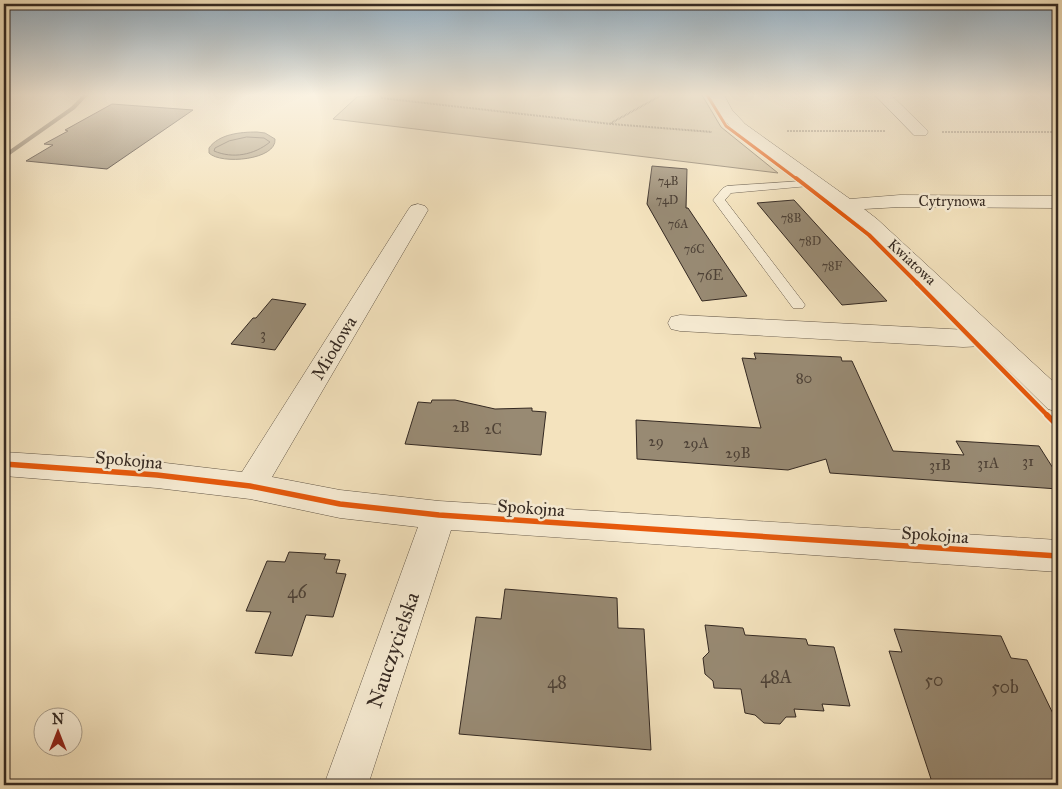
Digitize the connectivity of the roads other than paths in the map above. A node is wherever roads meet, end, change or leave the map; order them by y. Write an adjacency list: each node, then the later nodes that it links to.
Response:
1 (746, 132): 2 (street, Kwiatowa)
2 (816, 183): 4 (street, Kwiatowa); 6 (lane)
3 (1058, 202): 4 (street, Cytrynowa)
4 (847, 205): 8 (street, Kwiatowa)
5 (418, 210): 11 (street, Miodowa)
6 (798, 305)
7 (680, 323): 8 (street)
8 (991, 337): 9 (street, Kwiatowa)
9 (1058, 402)
10 (4, 464): 11 (street, Spokojna)
11 (250, 486): 12 (street, Spokojna)
12 (439, 515): 13 (street, Spokojna); 14 (street, Nauczycielska)
13 (1058, 556)
14 (346, 785)

